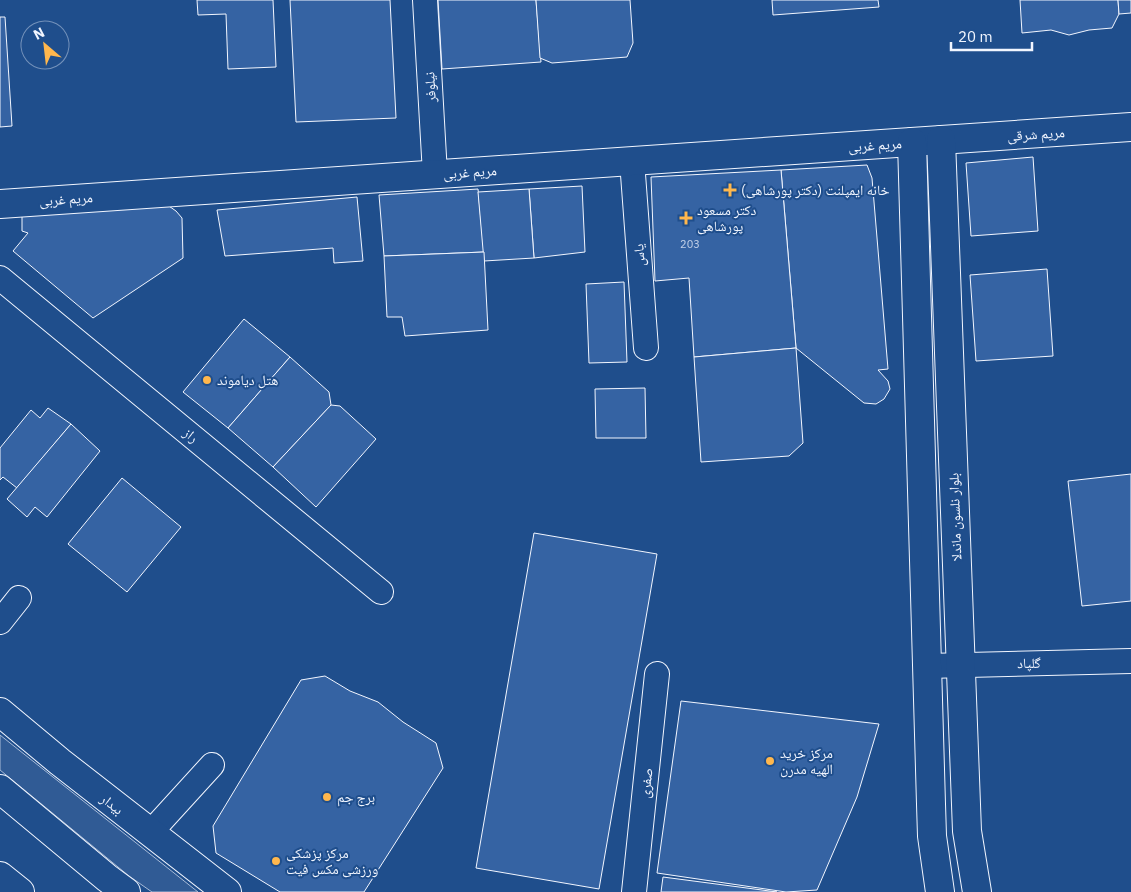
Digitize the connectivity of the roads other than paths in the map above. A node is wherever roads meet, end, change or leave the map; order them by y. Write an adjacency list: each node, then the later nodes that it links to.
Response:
1 (425, 0): 6 (street, نیلوفر)
2 (1131, 127): 3 (main road, مریم شرقی)
3 (941, 140): 4 (main road, مریم غربی); 14 (main road, بلوار نلسون ماندلا)
4 (912, 142): 5 (main road, مریم غربی); 15 (main road)
5 (632, 161): 6 (main road, مریم غربی); 9 (street, یاس)
6 (434, 174): 7 (main road, مریم غربی)
7 (0, 204)
8 (0, 278): 10 (street, راز)
9 (646, 348)
10 (382, 592)
11 (19, 598): 12 (street)
12 (0, 622)
13 (1131, 661): 14 (street, گلپاد)
14 (961, 664): 15 (street, گلپاد); 29 (main road, بلوار نلسون ماندلا)
15 (927, 666): 28 (main road)
16 (657, 674): 27 (street, صفری)
17 (0, 712): 21 (main road, بیدار)
18 (0, 731): 25 (main road, بیدار)
19 (212, 765): 21 (street)
20 (0, 789): 24 (main road)
21 (150, 833): 26 (main road, بیدار)
22 (0, 876): 23 (main road)
23 (20, 892)
24 (126, 892)
25 (206, 892)
26 (227, 892)
27 (634, 892)
28 (940, 892)
29 (977, 892)

